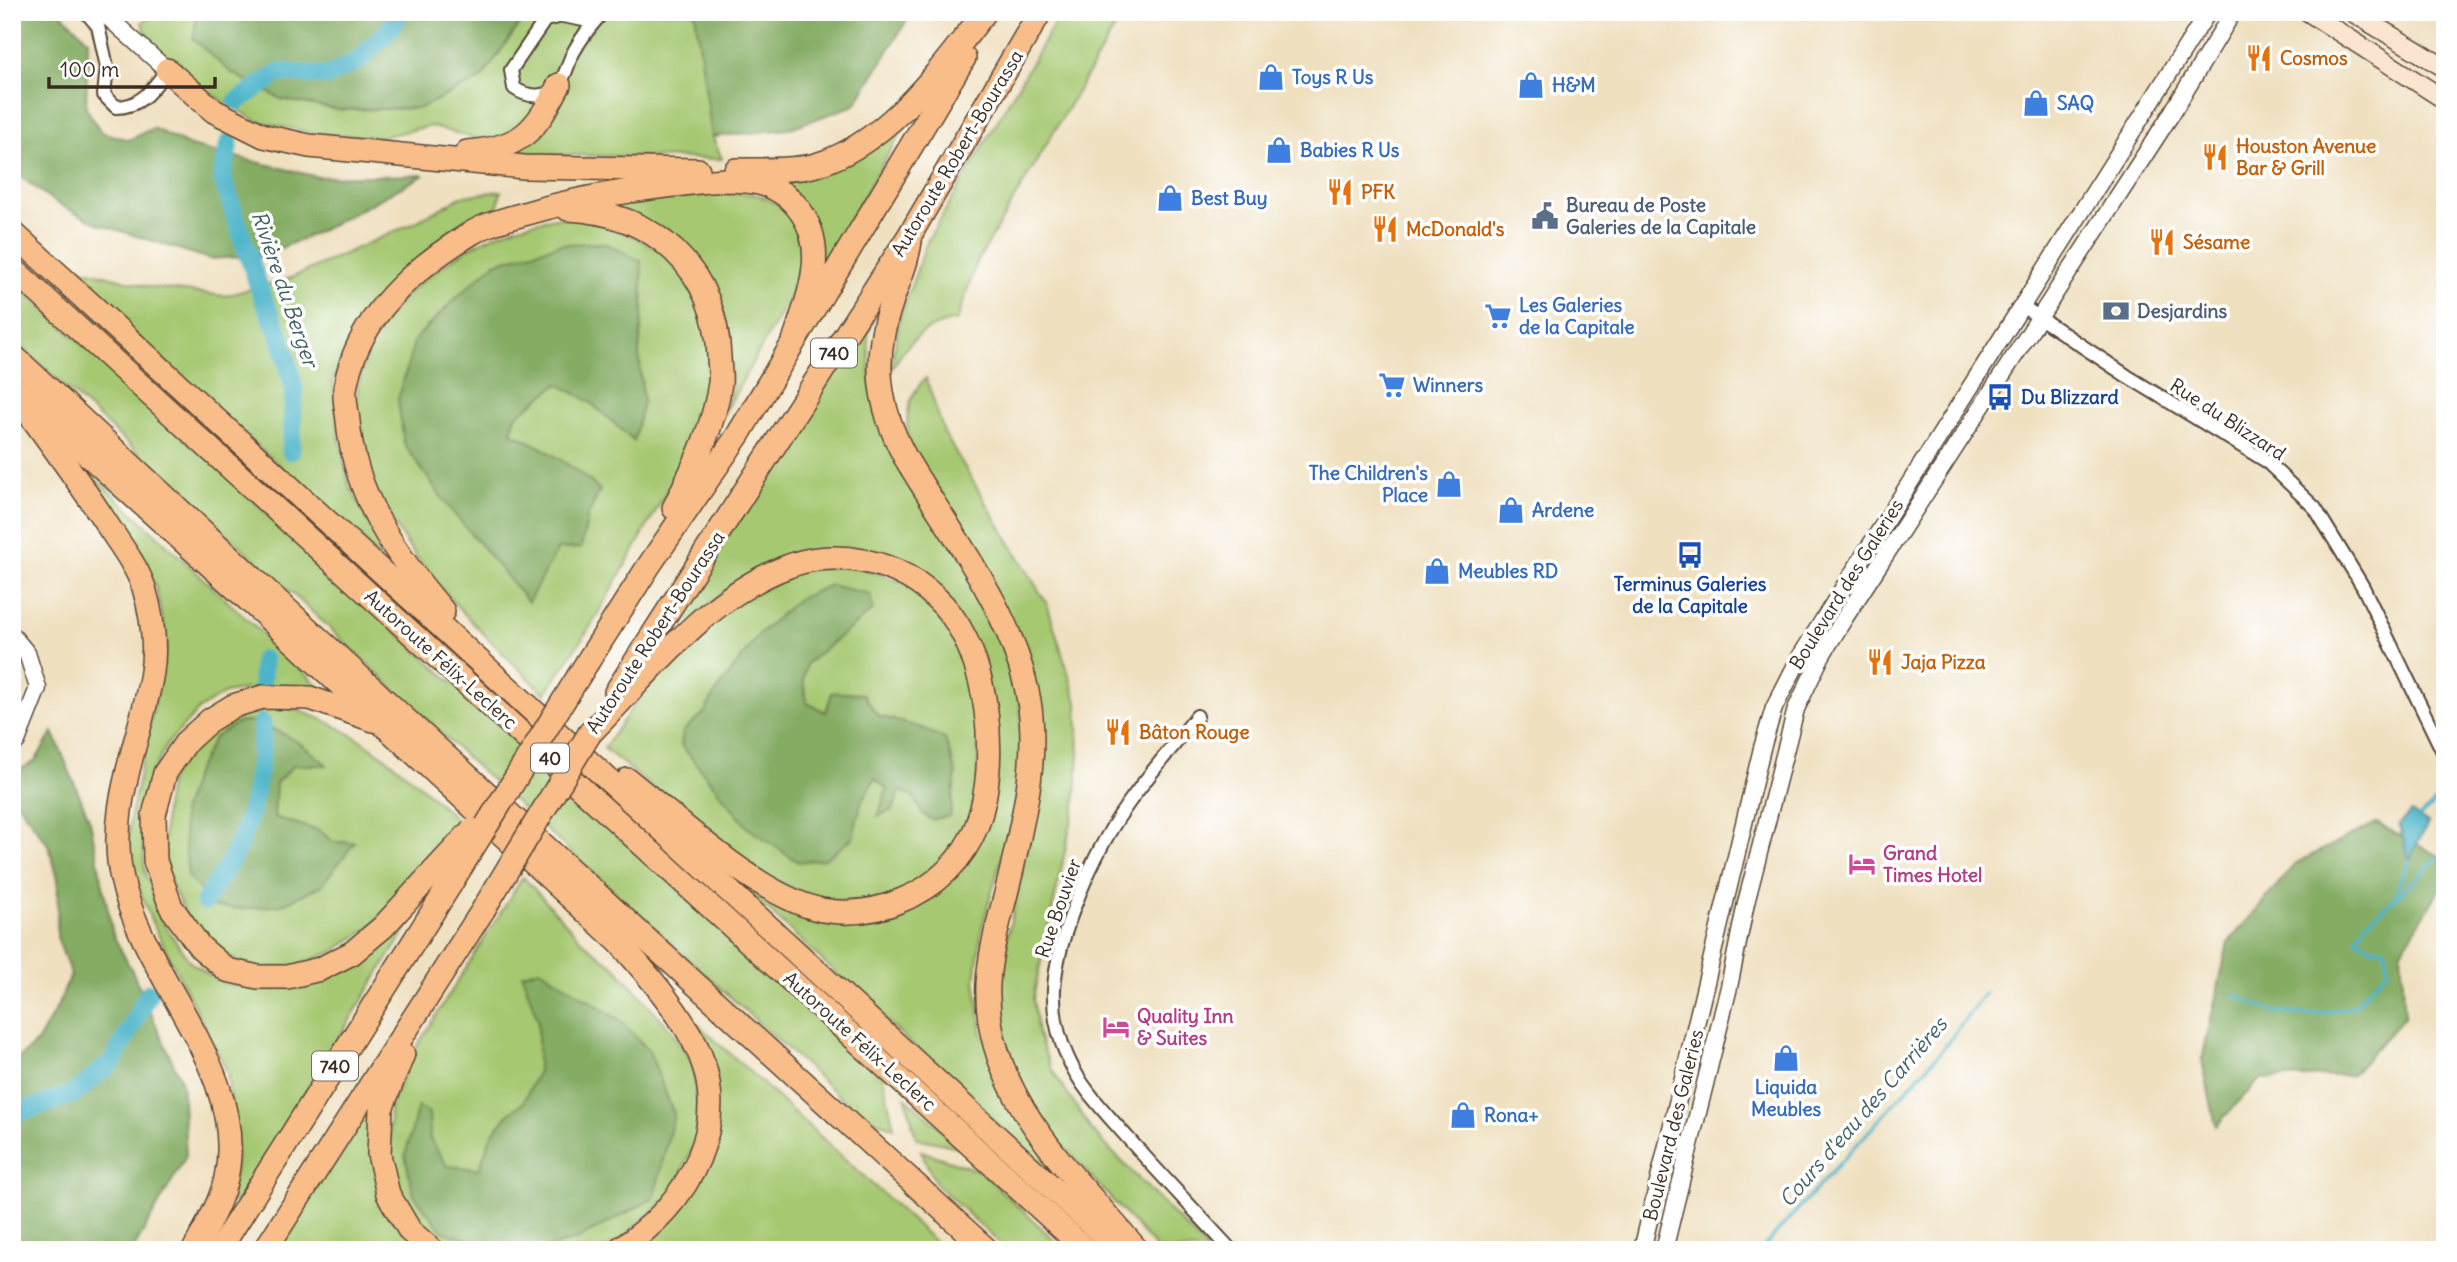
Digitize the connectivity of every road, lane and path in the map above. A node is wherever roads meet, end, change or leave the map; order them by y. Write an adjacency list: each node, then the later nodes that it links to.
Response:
1 (86, 12): 12 (street)
2 (102, 12): 12 (street)
3 (985, 12): 15 (highway)
4 (992, 12): 22 (highway, Autoroute Robert-Bourassa / 740)
5 (1040, 12): 18 (highway, Autoroute Robert-Bourassa / 740)
6 (2208, 12): 20 (street, Boulevard des Galeries)
7 (2233, 12): 21 (street, Boulevard des Galeries)
8 (2308, 12): 14 (main road)
9 (2352, 12): 11 (main road)
10 (599, 17): 13 (street); 13 (street)
11 (2445, 68)
12 (167, 70): 15 (highway)
13 (559, 85): 15 (highway)
14 (2445, 100)
15 (377, 153)
16 (544, 208): 22 (highway); 25 (highway); 27 (highway)
17 (12, 232): 27 (highway)
18 (911, 233): 28 (highway, Autoroute Robert-Bourassa / 740); 46 (highway)
19 (12, 268): 44 (highway, Autoroute Félix-Leclerc / 40)
20 (2022, 306): 21 (street, Rue du Blizzard); 48 (street, Boulevard des Galeries)
21 (2040, 318): 32 (street, Rue du Blizzard); 49 (street, Boulevard des Galeries)
22 (795, 338): 25 (highway, Autoroute Robert-Bourassa / 740)
23 (12, 355): 37 (highway)
24 (12, 389): 30 (highway); 38 (highway)
25 (648, 567): 34 (highway, Autoroute Robert-Bourassa / 740, bridge)
26 (12, 635): 31 (street)
27 (503, 683): 33 (highway)
28 (623, 692): 33 (highway); 36 (highway, Autoroute Robert-Bourassa / 740, bridge)
29 (1197, 716): 47 (street, Rue Bouvier)
30 (382, 723): 34 (highway); 35 (highway)
31 (12, 745)
32 (2445, 756)
33 (591, 764): 45 (highway)
34 (443, 877): 39 (highway, 740)
35 (618, 942): 37 (highway); 42 (highway)
36 (456, 951): 40 (highway, Autoroute Robert-Bourassa / 740); 41 (highway)
37 (960, 1223): 43 (highway)
38 (194, 1250)
39 (219, 1250)
40 (265, 1250)
41 (432, 1250)
42 (618, 1250)
43 (987, 1250)
44 (1086, 1250)
45 (1120, 1250)
46 (1137, 1250)
47 (1231, 1250)
48 (1642, 1250)
49 (1664, 1250)

